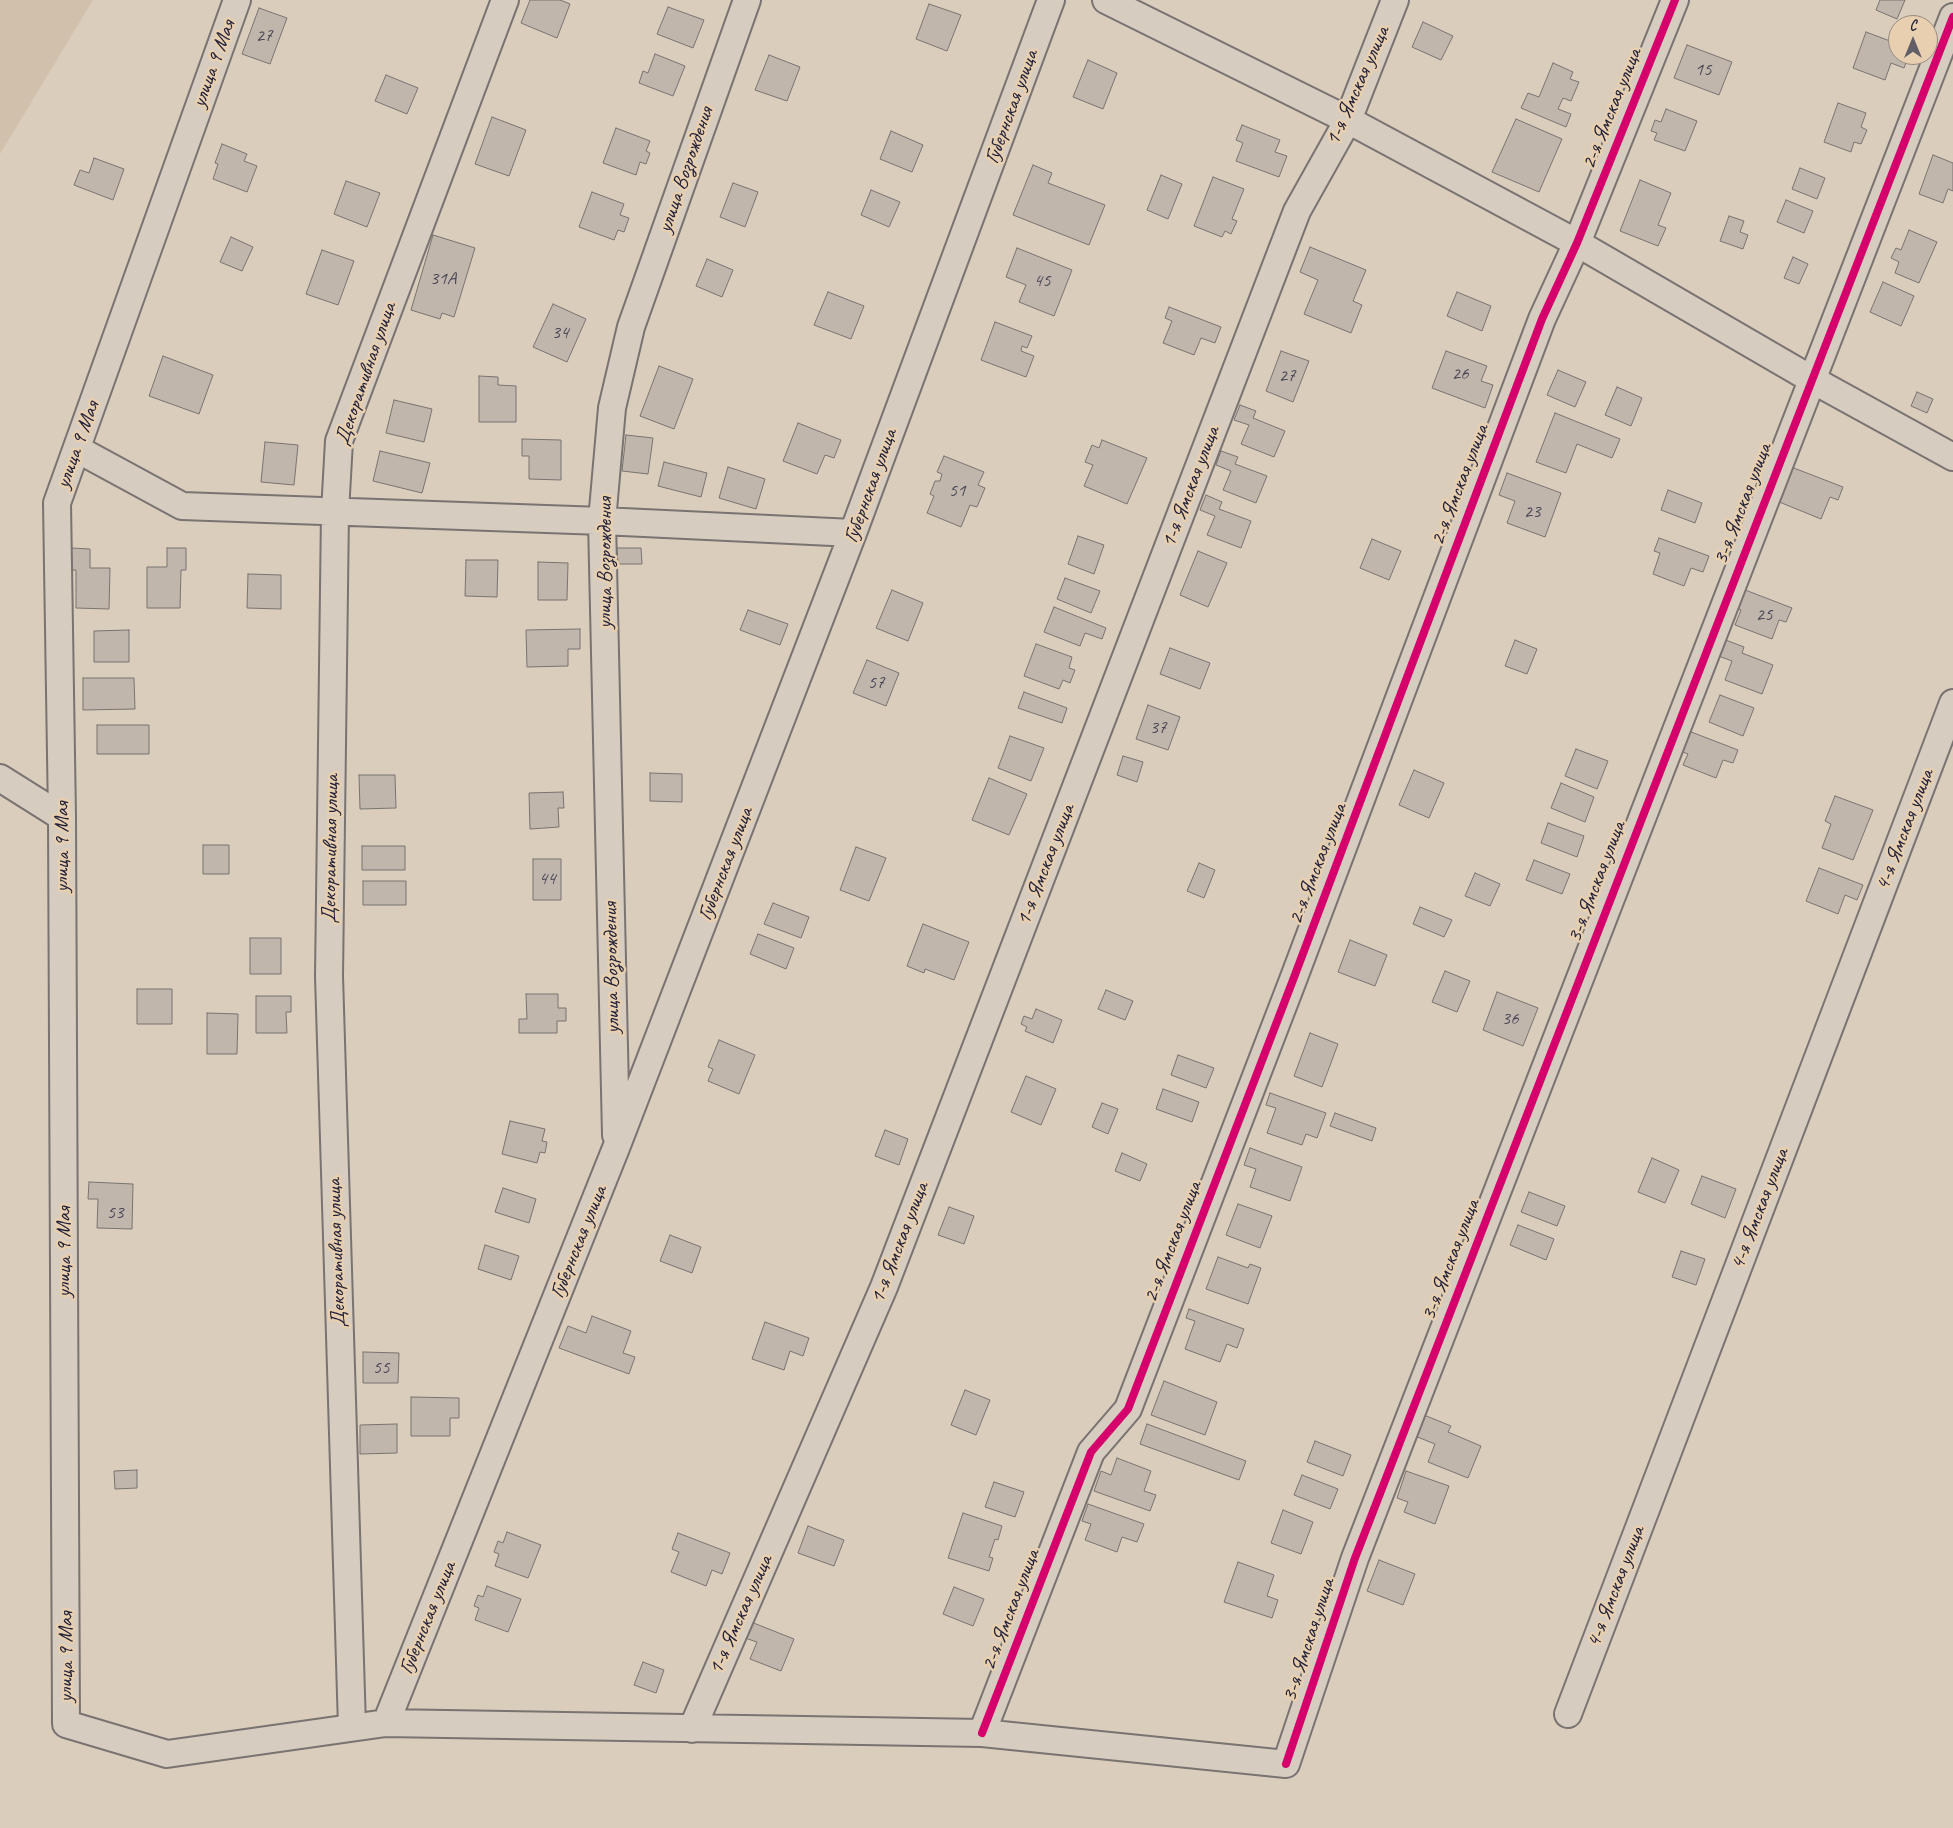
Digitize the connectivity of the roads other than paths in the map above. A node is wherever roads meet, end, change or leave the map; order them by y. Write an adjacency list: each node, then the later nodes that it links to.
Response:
1 (237, 0): 12 (street, улица 9 Мая)
2 (505, 0): 14 (street, Декоративная улица)
3 (747, 0): 15 (street, улица Возрождения)
4 (1051, 0): 16 (street, Губернская улица)
5 (1106, 0): 9 (street)
6 (1395, 0): 9 (street, 1-я Ямская улица)
7 (1675, 0): 10 (street, 2-я Ямская улица)
8 (1953, 17): 11 (street, 3-я Ямская улица)
9 (1348, 120): 10 (street); 24 (street, 1-я Ямская улица)
10 (1577, 243): 11 (street); 25 (street, 2-я Ямская улица)
11 (1811, 379): 13 (street); 25 (street, 3-я Ямская улица)
12 (77, 449): 14 (street); 19 (street, улица 9 Мая)
13 (1953, 457)
14 (335, 512): 15 (street); 23 (street, Декоративная улица)
15 (602, 520): 16 (street); 20 (street, улица Возрождения)
16 (853, 534): 20 (street, Губернская улица)
17 (1953, 703): 21 (street, 4-я Ямская улица)
18 (0, 778): 19 (street)
19 (62, 817): 23 (street, улица 9 Мая)
20 (616, 1148): 22 (street, Губернская улица)
21 (1568, 1714)
22 (386, 1723): 23 (street); 24 (street)
23 (352, 1727)
24 (692, 1729): 25 (street)
25 (982, 1733)

